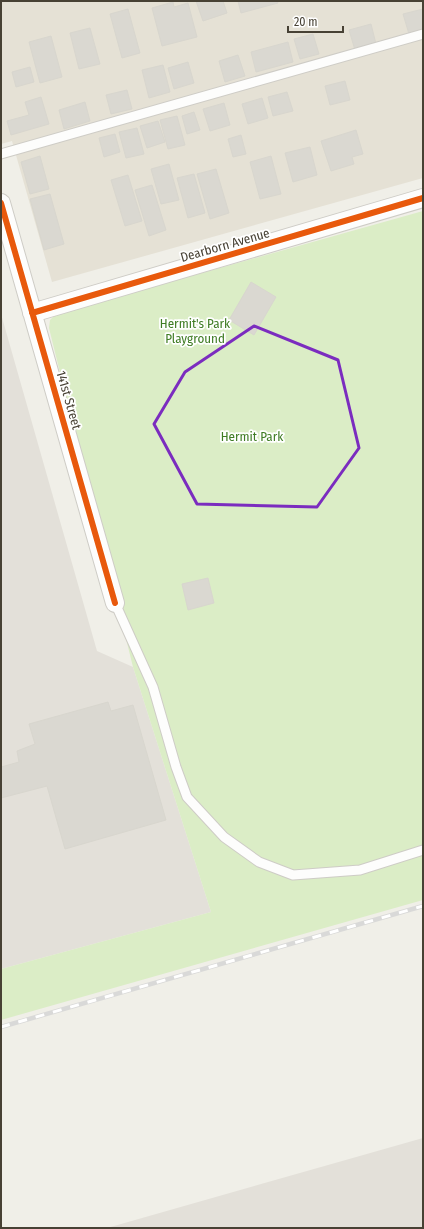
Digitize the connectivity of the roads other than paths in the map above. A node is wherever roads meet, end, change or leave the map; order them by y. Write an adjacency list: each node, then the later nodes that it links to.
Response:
1 (423, 34): 2 (lane)
2 (1, 154)
3 (423, 198): 5 (street, Dearborn Avenue)
4 (1, 203): 5 (street, 141st Street)
5 (32, 313): 6 (street, 141st Street)
6 (115, 603): 7 (lane)
7 (423, 850)

